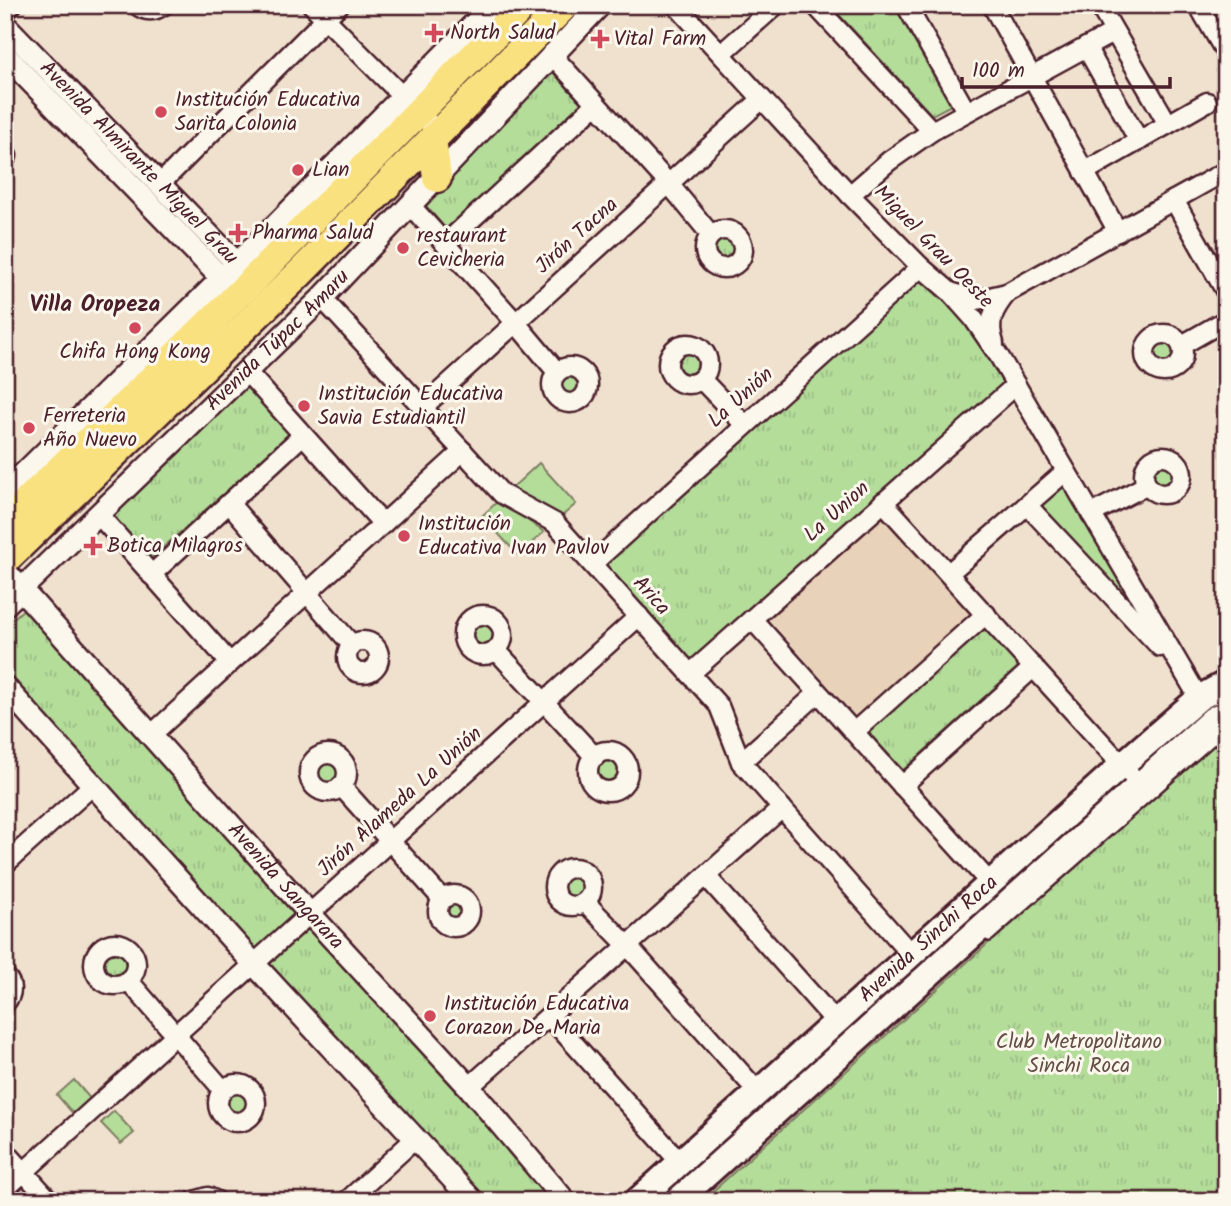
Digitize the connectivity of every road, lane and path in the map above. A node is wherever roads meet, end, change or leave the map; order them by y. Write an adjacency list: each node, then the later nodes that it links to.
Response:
1 (12, 5): 17 (street)
2 (136, 5): 3 (street)
3 (164, 5)
4 (312, 5): 18 (street)
5 (339, 5): 18 (street)
6 (493, 5): 29 (street, Avenida Túpac Amaru)
7 (524, 5): 29 (highway, Avenida Túpac Amaru)
8 (565, 5): 34 (highway, Avenida Túpac Amaru)
9 (600, 5): 23 (street, Avenida Túpac Amaru)
10 (676, 5): 24 (street, Miguel Grau Oeste)
11 (776, 5): 24 (street)
12 (815, 5): 33 (street)
13 (906, 5): 31 (street)
14 (992, 5): 26 (street)
15 (1099, 5): 20 (street)
16 (1198, 5): 22 (street)
17 (5, 12)
18 (325, 19): 29 (street); 39 (street)
19 (5, 25): 39 (street, Avenida Almirante Miguel Grau)
20 (1114, 32): 21 (street); 32 (street)
21 (1086, 47): 26 (street); 35 (street)
22 (1226, 53)
23 (551, 54): 30 (street); 38 (street, Avenida Túpac Amaru)
24 (720, 54): 27 (street, Miguel Grau Oeste)
25 (5, 55): 48 (street, Avenida Almirante Miguel Grau)
26 (1031, 76): 31 (street); 37 (street)
27 (762, 99): 40 (street, Jirón Tacna); 41 (street, Miguel Grau Oeste)
28 (1208, 102): 32 (street)
29 (410, 104): 34 (street); 48 (highway, Avenida Túpac Amaru)
30 (596, 104): 40 (street); 46 (street)
31 (966, 111): 33 (street)
32 (1168, 124): 35 (street)
33 (932, 131): 41 (street)
34 (435, 136): 38 (highway); 48 (highway, Avenida Túpac Amaru)
35 (1139, 141): 37 (street)
36 (1226, 171): 42 (street)
37 (1084, 172): 44 (street)
38 (437, 178): 43 (street, Avenida Túpac Amaru)
39 (160, 184): 48 (street, Avenida Almirante Miguel Grau)
40 (669, 184): 45 (street); 54 (street, Jirón Tacna)
41 (850, 195): 47 (street, Miguel Grau Oeste)
42 (1174, 200): 44 (street); 50 (street)
43 (411, 206): 46 (street); 52 (street, Avenida Túpac Amaru)
44 (1118, 232): 51 (street)
45 (711, 235)
46 (445, 244): 54 (street)
47 (921, 267): 49 (street, Miguel Grau Oeste); 62 (street, La Unión)
48 (246, 288): 67 (street, Avenida Túpac Amaru); 73 (highway, Avenida Túpac Amaru); 75 (highway, Avenida Túpac Amaru)
49 (950, 292): 51 (street); 56 (street, Miguel Grau Oeste)
50 (1226, 292)
51 (1007, 293): 56 (street)
52 (322, 298): 57 (street, Avenida Túpac Amaru); 61 (street, Arica)
53 (1226, 320): 55 (street)
54 (516, 323): 58 (street); 61 (street, Jirón Tacna)
55 (1182, 345)
56 (999, 356): 60 (street, Miguel Grau Oeste)
57 (246, 371): 63 (street); 71 (street, Avenida Túpac Amaru)
58 (557, 372)
59 (701, 379): 62 (street)
60 (1016, 386): 65 (street, Miguel Grau Oeste); 68 (street, La Union)
61 (423, 407): 64 (street, Arica)
62 (745, 425): 76 (street, La Unión)
63 (303, 435): 69 (street); 74 (street)
64 (463, 452): 74 (street); 76 (street, Arica)
65 (1066, 471): 70 (street); 72 (street, Miguel Grau Oeste)
66 (1147, 485): 72 (street)
67 (5, 492)
68 (883, 502): 78 (street); 85 (street, La Union)
69 (229, 503): 79 (street); 81 (street)
70 (1027, 505): 78 (street); 90 (street)
71 (98, 514): 79 (street); 80 (street, Avenida Túpac Amaru)
72 (1091, 514): 90 (street, Miguel Grau Oeste)
73 (5, 523)
74 (383, 524): 81 (street)
75 (5, 560)
76 (592, 564): 84 (street, Arica)
77 (5, 571): 80 (street, Avenida Sangarara)
78 (949, 573): 83 (street)
79 (151, 575): 88 (street)
80 (22, 589): 82 (street, Avenida Túpac Amaru); 100 (street, Avenida Sangarara)
81 (309, 593): 86 (street); 88 (street)
82 (5, 605)
83 (986, 614): 89 (street); 99 (street)
84 (639, 616): 91 (street, Arica); 96 (street, Jirón Alameda La Unión)
85 (752, 619): 91 (street, La Union); 94 (street)
86 (352, 645)
87 (496, 650): 96 (street)
88 (230, 663): 100 (street)
89 (1034, 667): 103 (street); 107 (street)
90 (1181, 671): 95 (street, Miguel Grau Oeste)
91 (690, 674): 102 (street, Arica)
92 (1226, 683): 95 (main road, Avenida Sinchi Roca)
93 (5, 687): 104 (street)
94 (818, 693): 99 (street); 102 (street)
95 (1199, 698): 103 (main road, Avenida Sinchi Roca)
96 (545, 701): 101 (street); 109 (street, Jirón Alameda La Unión)
97 (1226, 712): 105 (main road, Avenida Sinchi Roca)
98 (1226, 727): 116 (lane)
99 (854, 733): 107 (street)
100 (151, 735): 115 (street, Avenida Sangarara)
101 (595, 757)
102 (741, 762): 108 (street, Arica)
103 (1123, 764): 105 (street); 112 (main road, Avenida Sinchi Roca)
104 (93, 785): 110 (street); 119 (street)
105 (1140, 785): 142 (main road, Avenida Sinchi Roca)
106 (341, 786): 109 (street)
107 (902, 786): 112 (street)
108 (782, 808): 111 (street); 118 (street, Arica)
109 (390, 842): 113 (street); 115 (street, Jirón Alameda La Unión)
110 (8, 855)
111 (706, 876): 117 (street); 124 (street)
112 (989, 883): 118 (main road, Avenida Sinchi Roca)
113 (442, 899)
114 (585, 902): 117 (street)
115 (310, 914): 119 (street, Jirón Alameda La Unión); 126 (street, Avenida Sangarara)
116 (986, 940)
117 (628, 946): 123 (street); 128 (street)
118 (911, 954): 124 (main road, Avenida Sinchi Roca)
119 (254, 964): 125 (street, Jirón Alameda La Unión); 129 (street)
120 (5, 976): 122 (street)
121 (128, 979): 125 (street)
122 (5, 1003)
123 (549, 1016): 126 (street); 131 (street)
124 (836, 1022): 128 (main road, Avenida Sinchi Roca)
125 (176, 1035): 127 (street); 132 (street, Jirón Alameda La Unión)
126 (469, 1087): 140 (street, Avenida Sangarara)
127 (223, 1090)
128 (758, 1092): 131 (main road, Avenida Sinchi Roca)
129 (416, 1138): 138 (street); 139 (street)
130 (5, 1151): 132 (street)
131 (680, 1162): 141 (main road, Avenida Sinchi Roca)
132 (24, 1172): 134 (street, Jirón Alameda La Unión); 135 (street)
133 (710, 1186): 143 (lane)
134 (5, 1189)
135 (50, 1201)
136 (194, 1201): 137 (street)
137 (217, 1201)
138 (347, 1201)
139 (473, 1201)
140 (565, 1201)
141 (637, 1201)
142 (677, 1201)
143 (693, 1201)

